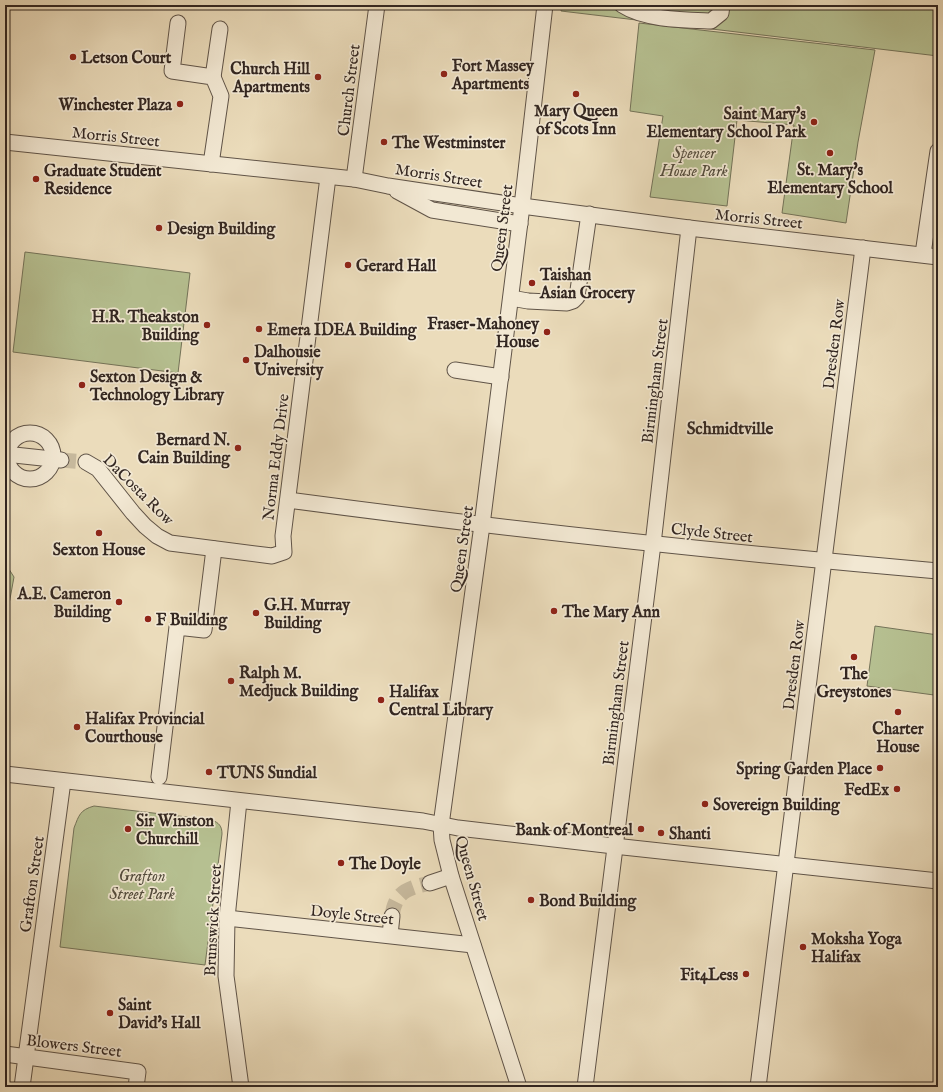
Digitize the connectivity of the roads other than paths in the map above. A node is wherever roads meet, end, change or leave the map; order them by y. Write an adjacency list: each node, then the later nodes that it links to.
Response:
1 (377, 5): 12 (street, Church Street)
2 (545, 5): 14 (street, Queen Street)
3 (622, 5): 4 (street)
4 (722, 5)
5 (178, 24): 7 (street)
6 (220, 29): 7 (street)
7 (213, 77): 10 (street)
8 (5, 142): 10 (street, Morris Street)
9 (938, 151): 19 (street)
10 (211, 164): 11 (street, Morris Street)
11 (328, 177): 12 (street, Morris Street); 27 (street, Norma Eddy Drive)
12 (354, 179): 13 (street, Morris Street)
13 (388, 186): 14 (street, Morris Street); 16 (street)
14 (522, 206): 15 (street, Morris Street); 16 (street, Queen Street)
15 (589, 214): 17 (street, Morris Street); 21 (street)
16 (520, 224): 21 (street, Queen Street)
17 (689, 228): 18 (street, Morris Street); 29 (street, Birmingham Street)
18 (863, 248): 19 (street, Morris Street); 32 (street, Dresden Row)
19 (923, 254): 20 (street, Morris Street)
20 (938, 257)
21 (511, 298): 23 (street, Queen Street)
22 (454, 370): 23 (street)
23 (501, 377): 28 (street, Queen Street)
24 (5, 454): 25 (street); 25 (street); 25 (street)
25 (57, 459)
26 (86, 462): 30 (street, DaCosta Row)
27 (288, 500): 28 (street, Clyde Street); 31 (street, Norma Eddy Drive)
28 (482, 525): 29 (street, Clyde Street); 38 (street, Queen Street)
29 (653, 544): 32 (street, Clyde Street); 39 (street, Birmingham Street)
30 (214, 549): 31 (street, DaCosta Row); 35 (street)
31 (284, 552)
32 (824, 561): 33 (street, Clyde Street); 40 (street, Dresden Row)
33 (938, 571)
34 (5, 774): 36 (street)
35 (159, 776)
36 (63, 781): 37 (street); 49 (street, Grafton Street)
37 (239, 801): 38 (street); 45 (street, Brunswick Street)
38 (441, 825): 39 (street); 41 (street, Queen Street)
39 (614, 846): 40 (street); 54 (street, Birmingham Street)
40 (785, 865): 42 (street); 55 (street, Dresden Row)
41 (451, 876): 43 (street); 47 (street, Queen Street)
42 (938, 881)
43 (430, 883)
44 (392, 916): 46 (street)
45 (227, 918): 46 (street, Doyle Street); 52 (street, Brunswick Street)
46 (390, 935): 47 (street, Doyle Street)
47 (473, 945): 53 (street, Queen Street)
48 (5, 1054): 49 (street, Blowers Street)
49 (26, 1057): 50 (street, Grafton Street); 51 (street, Blowers Street)
50 (22, 1087)
51 (136, 1087)
52 (241, 1087)
53 (519, 1087)
54 (585, 1087)
55 (758, 1087)

